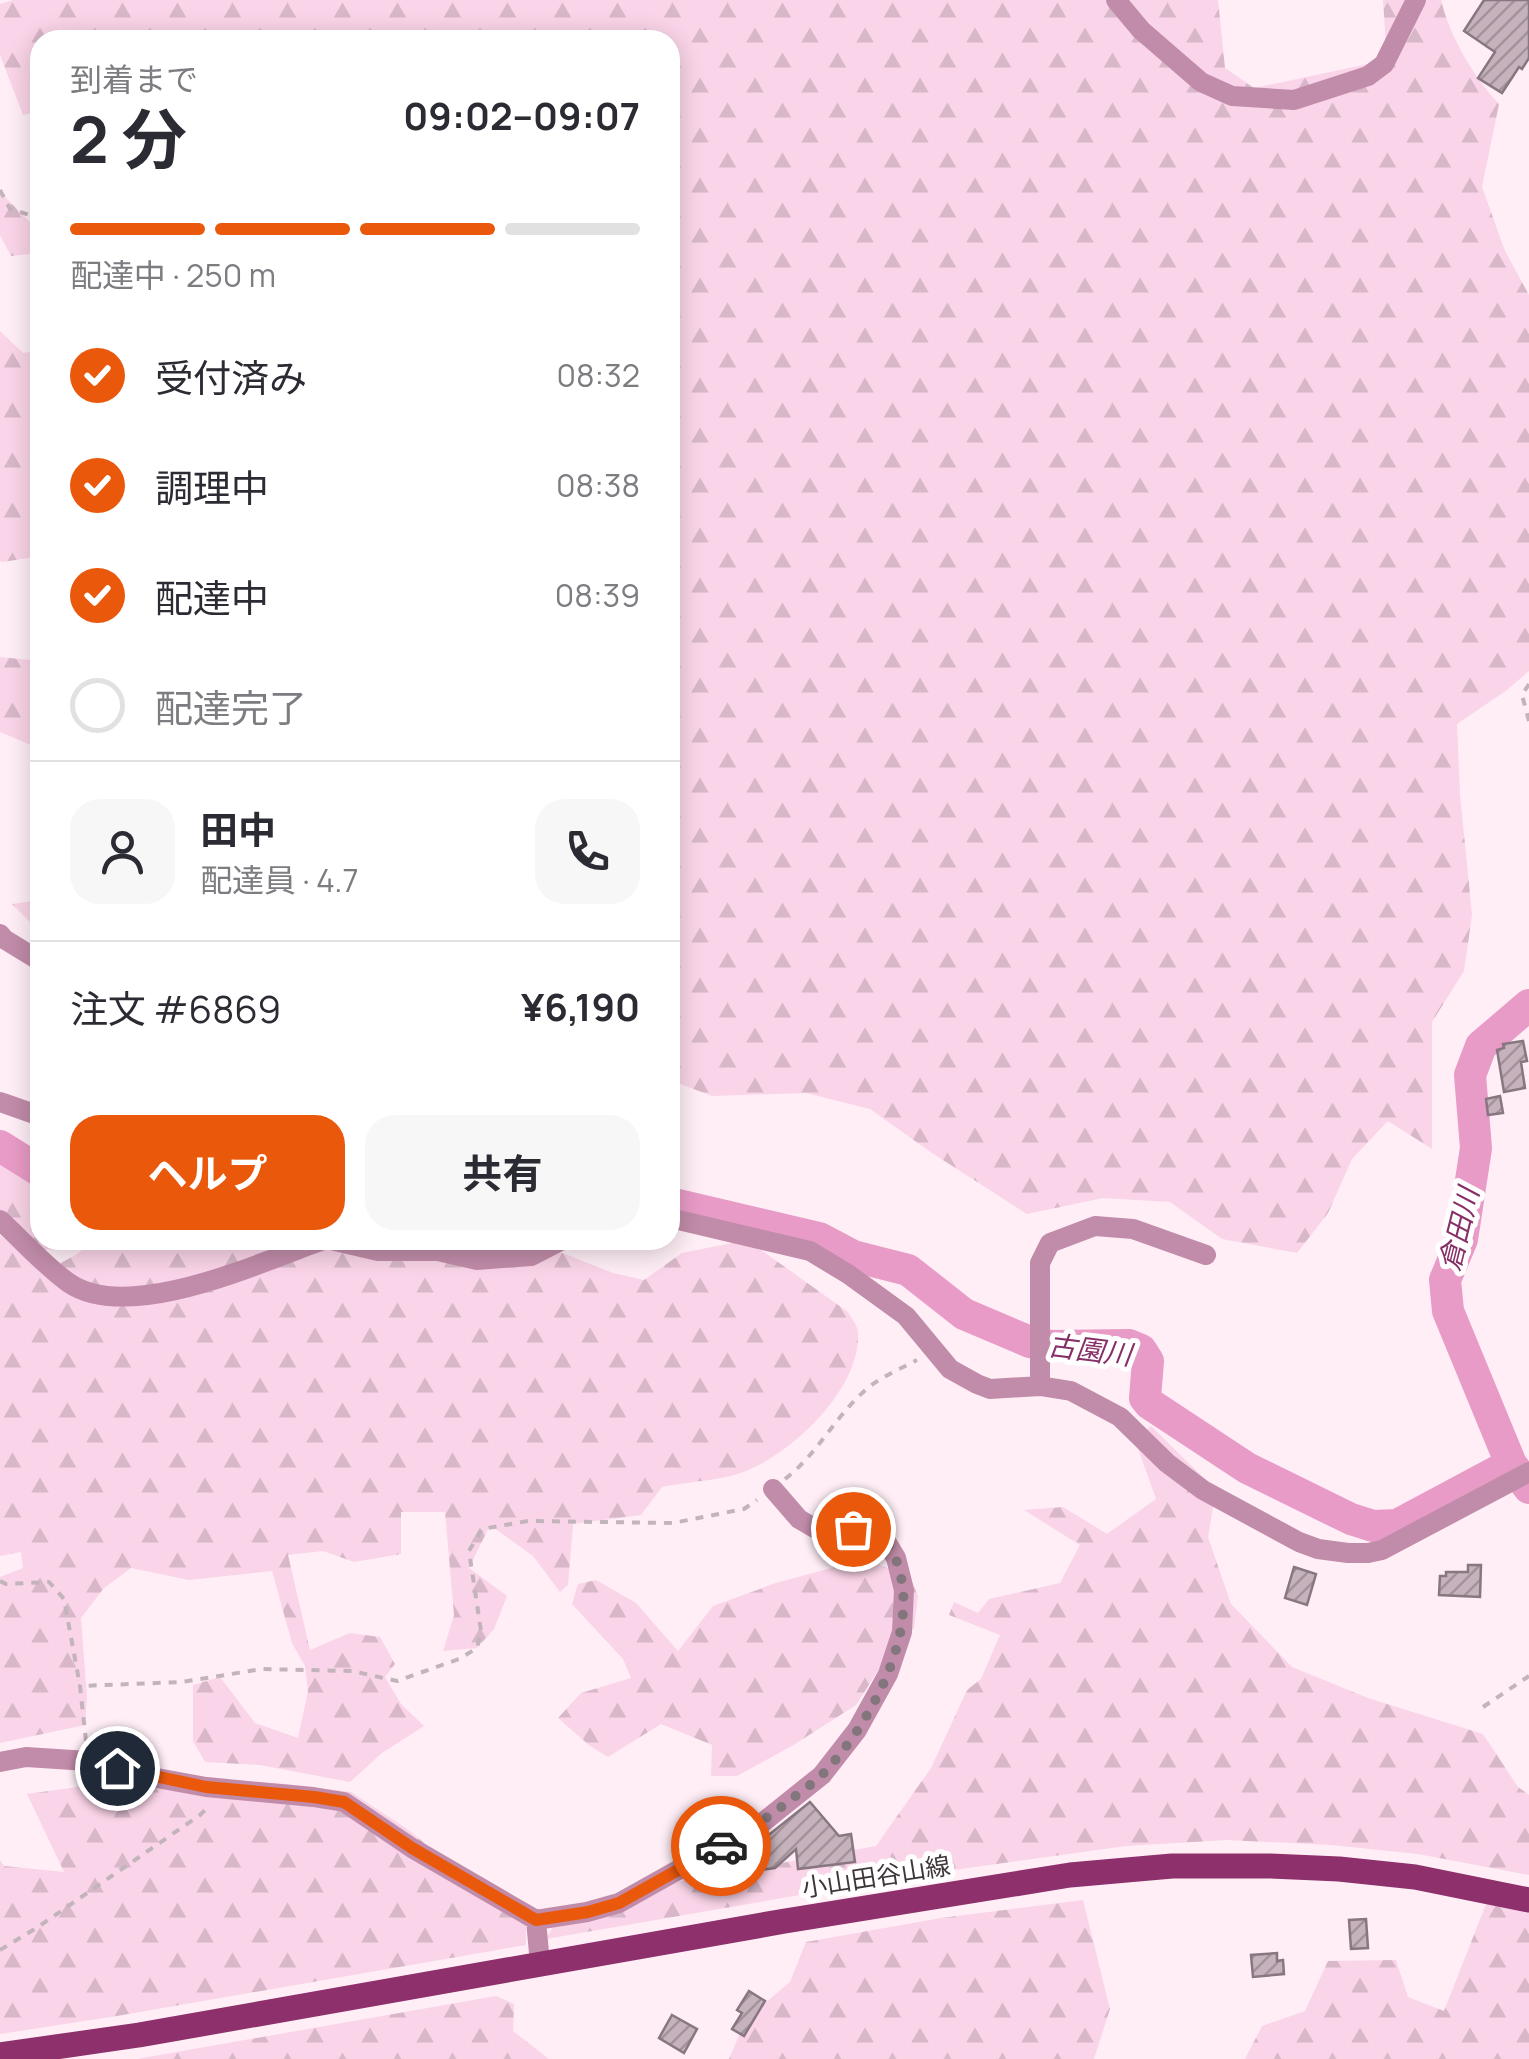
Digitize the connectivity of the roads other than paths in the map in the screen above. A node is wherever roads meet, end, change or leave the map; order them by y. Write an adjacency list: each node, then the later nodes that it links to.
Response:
1 (1116, 0): 2 (street)
2 (1416, 0)
3 (0, 934): 4 (street)
4 (30, 954)
5 (0, 1102): 6 (street)
6 (30, 1112)
7 (0, 1220): 9 (street)
8 (680, 1220): 17 (street)
9 (30, 1247)
10 (33, 1250): 11 (street)
11 (298, 1250)
12 (373, 1250): 14 (street)
13 (438, 1250): 15 (street)
14 (438, 1250)
15 (543, 1250)
16 (1206, 1255): 17 (street)
17 (1040, 1386): 18 (street)
18 (1529, 1472)
19 (773, 1488): 22 (street)
20 (0, 1762): 22 (street)
21 (1529, 1900): 23 (main road, 小山田谷山線)
22 (536, 1920): 23 (street)
23 (540, 1964): 24 (main road, 小山田谷山線)
24 (0, 2055)

